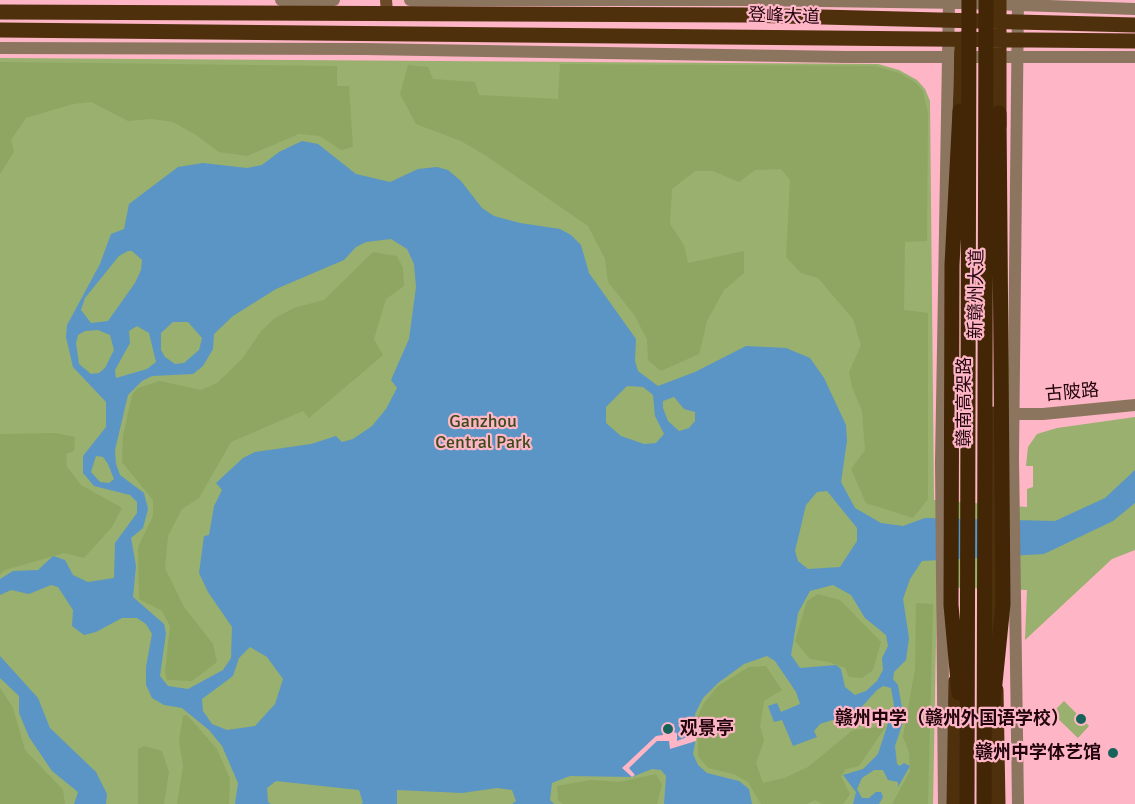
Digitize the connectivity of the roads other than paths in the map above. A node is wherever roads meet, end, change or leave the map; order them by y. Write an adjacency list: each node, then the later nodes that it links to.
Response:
1 (281, 0): 2 (street)
2 (334, 0)
3 (410, 0): 4 (street)
4 (750, 0): 5 (street)
5 (958, 1): 6 (street); 12 (main road, 新赣州大道); 31 (highway, 赣南高架路, bridge)
6 (994, 1): 7 (street); 13 (main road, 新赣州大道); 32 (highway, 赣南高架路, bridge)
7 (1018, 2): 10 (street); 14 (street)
8 (370, 6): 9 (main road, 登峰大道); 11 (main road, 登峰大道)
9 (386, 6): 12 (main road, 登峰大道)
10 (1135, 9)
11 (0, 12)
12 (956, 19): 13 (main road, 登峰大道); 17 (main road, 新赣州大道)
13 (998, 21): 14 (main road, 登峰大道); 19 (main road, 新赣州大道)
14 (1018, 22): 15 (main road, 登峰大道); 18 (street)
15 (1135, 25)
16 (0, 30): 17 (main road, 登峰大道)
17 (956, 39): 19 (main road, 登峰大道); 22 (main road, 新赣州大道)
18 (1017, 39): 19 (main road, 登峰大道); 20 (main road, 登峰大道); 24 (street)
19 (998, 40): 23 (main road, 新赣州大道)
20 (1135, 41)
21 (0, 48): 22 (street)
22 (955, 56): 23 (street); 26 (main road, 新赣州大道); 30 (street)
23 (999, 56): 24 (street); 27 (main road, 新赣州大道)
24 (1017, 56): 25 (street); 29 (street)
25 (1135, 57)
26 (960, 111): 30 (main road, 新赣州大道); 31 (highway, bridge)
27 (999, 113): 32 (highway, bridge); 37 (main road, 新赣州大道)
28 (1135, 405): 29 (street, 古陂路)
29 (1013, 414): 38 (street)
30 (950, 605): 33 (street); 34 (main road, 新赣州大道)
31 (967, 785): 35 (highway, 赣南高架路, bridge)
32 (984, 787): 36 (highway, 赣南高架路, bridge)
33 (944, 804)
34 (954, 804)
35 (967, 804)
36 (984, 804)
37 (998, 804)
38 (1018, 804)

